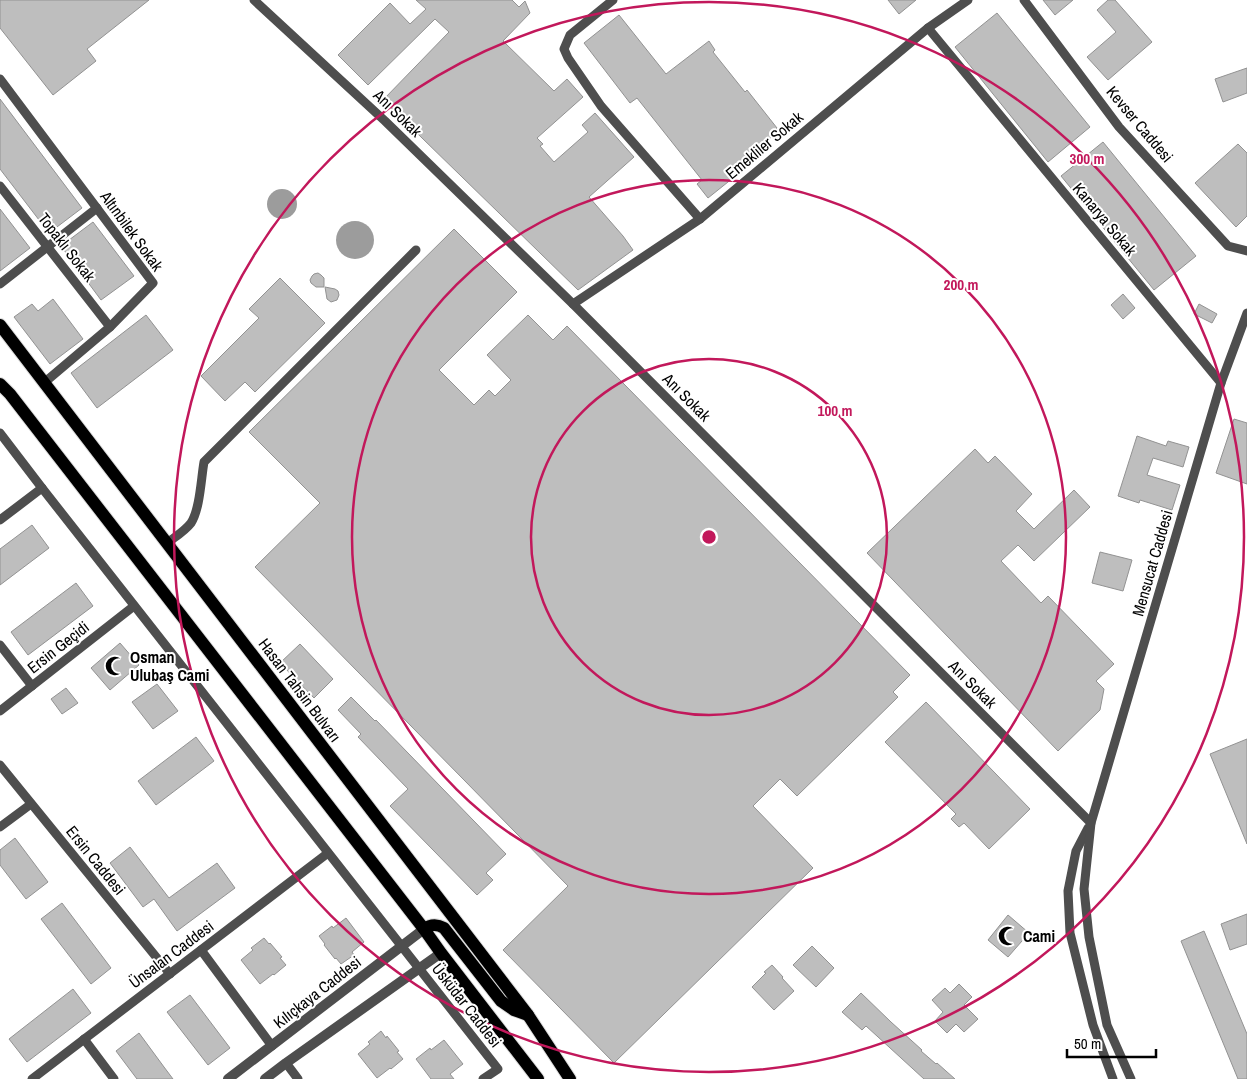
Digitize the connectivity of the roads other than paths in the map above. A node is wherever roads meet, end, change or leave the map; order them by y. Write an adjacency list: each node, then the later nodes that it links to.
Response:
1 (254, 0): 14 (street, Anı Sokak)
2 (614, 0): 9 (street)
3 (968, 0): 5 (street, Emekliler Sokak)
4 (1024, 0): 12 (street, Kevser Caddesi)
5 (928, 28): 9 (street, Emekliler Sokak); 19 (street, Kanarya Sokak)
6 (0, 79): 8 (street, Altınbilek Sokak)
7 (0, 186): 10 (street, Topaklı Sokak)
8 (97, 208): 10 (street); 17 (street, Altınbilek Sokak)
9 (700, 219): 14 (street, Emekliler Sokak)
10 (48, 247): 13 (street); 17 (street, Topaklı Sokak)
11 (416, 250): 24 (street)
12 (1247, 251)
13 (0, 284)
14 (573, 304): 31 (street, Anı Sokak)
15 (1247, 313): 19 (street, Mensucat Caddesi)
16 (0, 325): 18 (main road, Hasan Tahsin Bulvarı)
17 (110, 327): 18 (street, Altınbilek Sokak)
18 (44, 382): 24 (main road, Hasan Tahsin Bulvarı)
19 (1220, 383): 31 (street, Mensucat Caddesi)
20 (0, 384): 34 (main road)
21 (0, 433): 22 (street, Üsküdar Caddesi)
22 (42, 488): 23 (street); 25 (street, Üsküdar Caddesi)
23 (0, 520)
24 (167, 543): 40 (main road, Hasan Tahsin Bulvarı)
25 (134, 606): 27 (street, Ersin Geçidi); 33 (street, Üsküdar Caddesi)
26 (0, 646): 27 (street)
27 (32, 686): 28 (street, Ersin Geçidi)
28 (0, 711)
29 (0, 765): 30 (street, Ersin Caddesi)
30 (31, 804): 32 (street); 39 (street, Ersin Caddesi)
31 (1091, 824): 52 (street, Mensucat Caddesi); 53 (street, Mensucat Caddesi)
32 (0, 827)
33 (328, 853): 35 (street, Üsküdar Caddesi); 36 (street, Ünsalan Caddesi)
34 (424, 929): 35 (street, Kılıçkaya Caddesi); 37 (main road); 40 (main road)
35 (401, 946): 38 (street, Üsküdar Caddesi); 42 (street, Kılıçkaya Caddesi)
36 (201, 950): 39 (street, Ünsalan Caddesi); 42 (street)
37 (441, 953): 38 (street); 50 (main road)
38 (419, 969): 43 (street); 49 (street, Üsküdar Caddesi)
39 (170, 974): 41 (street, Ünsalan Caddesi)
40 (528, 1015): 51 (main road, Hasan Tahsin Bulvarı)
41 (84, 1039): 44 (street, Ünsalan Caddesi); 45 (street)
42 (272, 1046): 46 (street, Kılıçkaya Caddesi)
43 (286, 1063): 47 (street); 48 (street)
44 (32, 1079)
45 (114, 1079)
46 (228, 1079)
47 (265, 1079)
48 (298, 1079)
49 (483, 1079)
50 (538, 1079)
51 (570, 1079)
52 (1113, 1079)
53 (1131, 1079)

